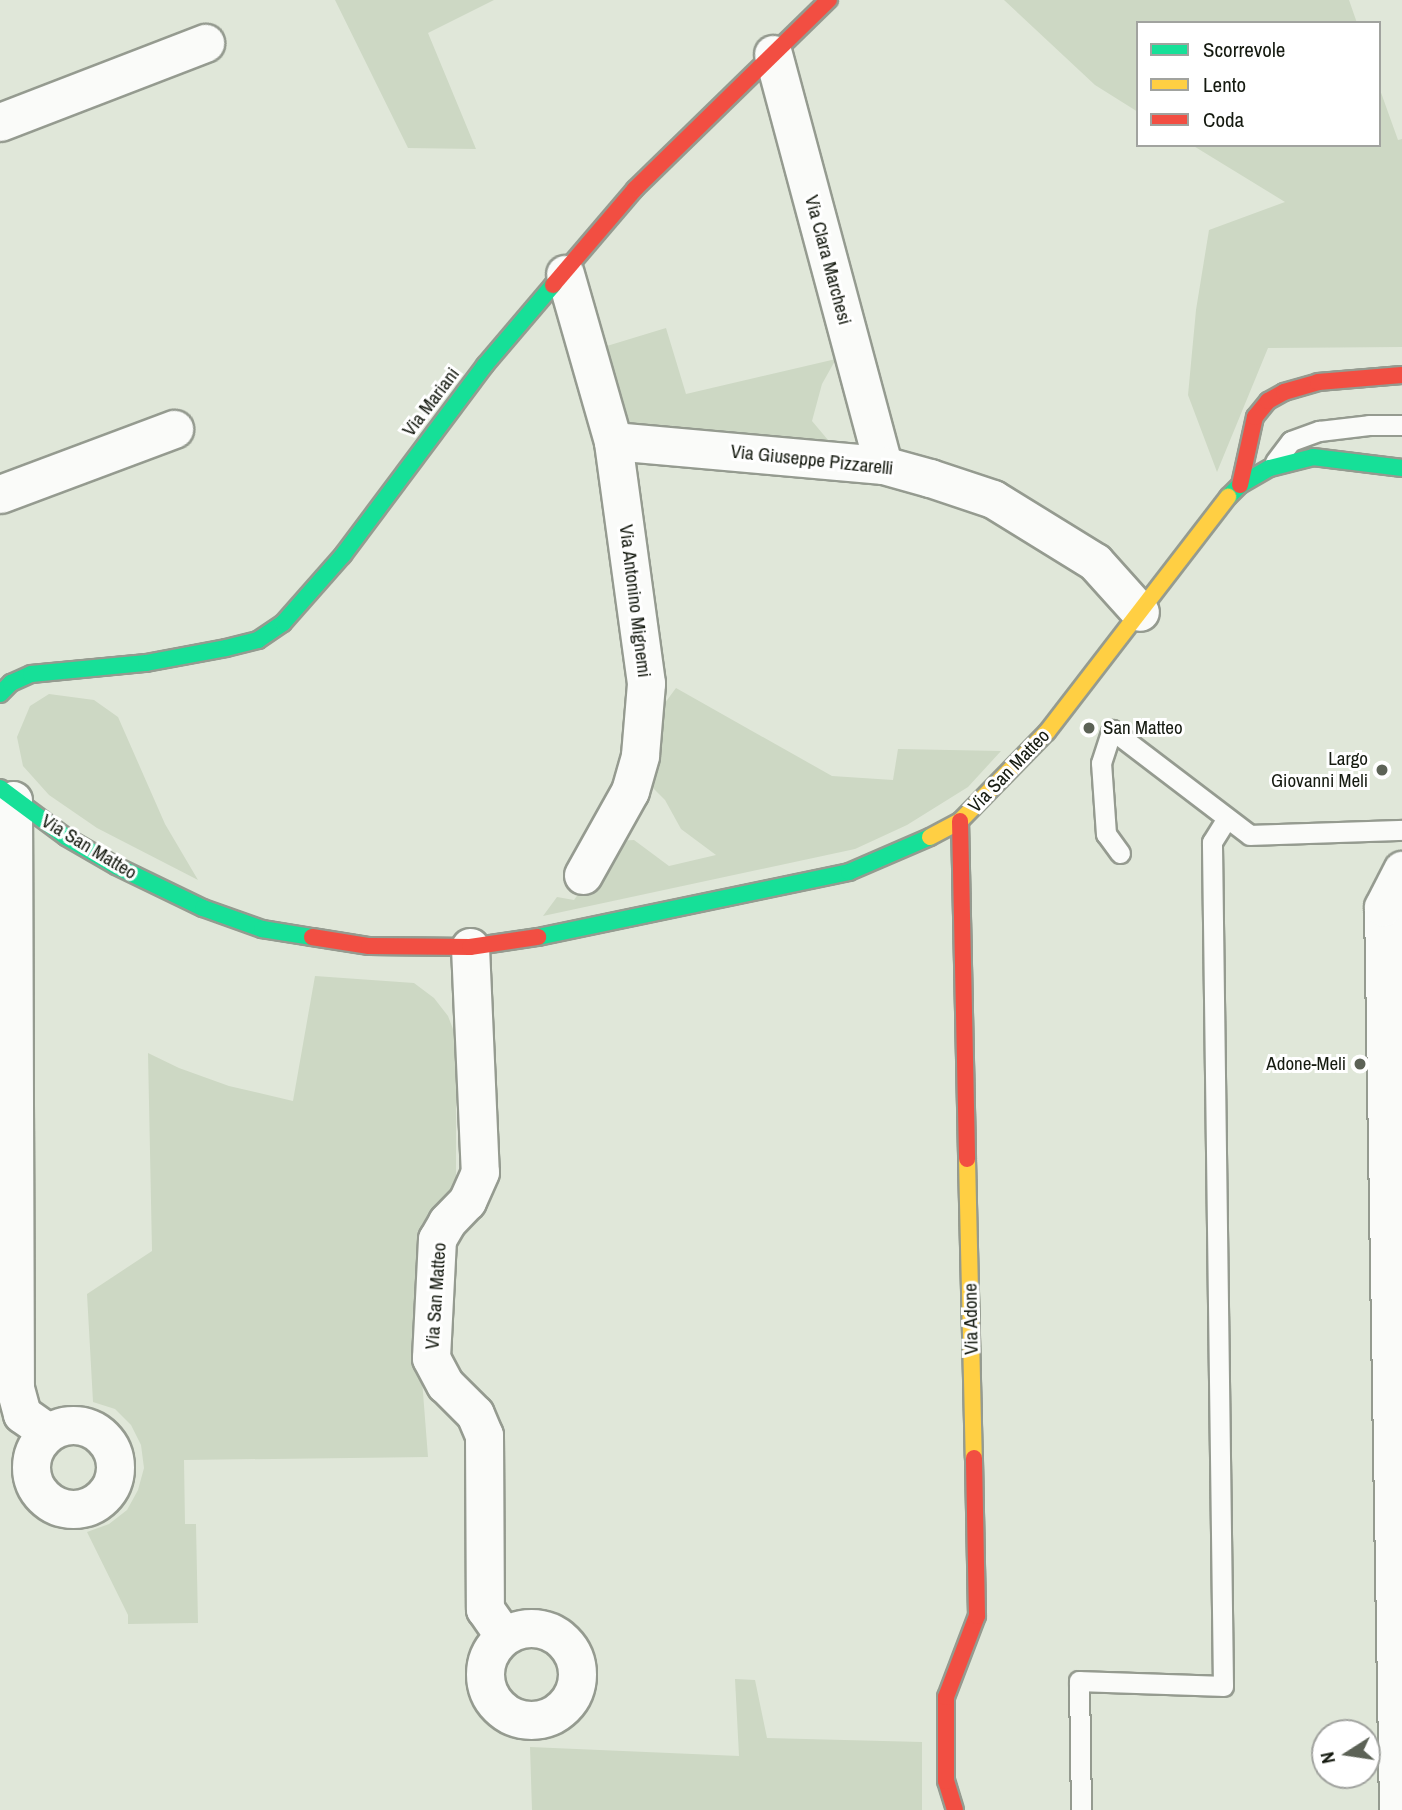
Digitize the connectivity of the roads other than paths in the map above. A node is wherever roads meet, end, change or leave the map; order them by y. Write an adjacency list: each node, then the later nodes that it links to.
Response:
1 (829, 0): 3 (street, Via Mariani)
2 (205, 43): 4 (street)
3 (773, 54): 5 (street, Via Mariani); 10 (street, Via Clara Marchesi)
4 (0, 122)
5 (565, 274): 9 (street); 16 (street, Via Mariani)
6 (1402, 375): 13 (street)
7 (1402, 425): 11 (lane)
8 (174, 429): 14 (street)
9 (613, 441): 10 (street, Via Giuseppe Pizzarelli); 22 (street, Via Antonino Mignemi)
10 (883, 465): 15 (street, Via Giuseppe Pizzarelli)
11 (1270, 467): 12 (street, Via San Matteo); 13 (street, Via San Matteo)
12 (1402, 468)
13 (1240, 485): 15 (street, Via San Matteo)
14 (0, 494)
15 (1140, 612): 19 (street, Via San Matteo)
16 (0, 694)
17 (6, 794): 24 (street, Via San Matteo); 26 (street)
18 (1227, 818): 20 (lane); 21 (lane); 31 (lane)
19 (960, 821): 24 (street, Via San Matteo); 30 (street, Via Adone)
20 (1402, 830)
21 (1120, 853)
22 (583, 874)
23 (1399, 876): 25 (street)
24 (470, 947): 28 (street, Via San Matteo)
25 (1394, 1112): 27 (street)
26 (48, 1432)
27 (1397, 1534): 29 (street)
28 (504, 1636)
29 (1399, 1736): 32 (street)
30 (955, 1810)
31 (1081, 1810)
32 (1398, 1810)

